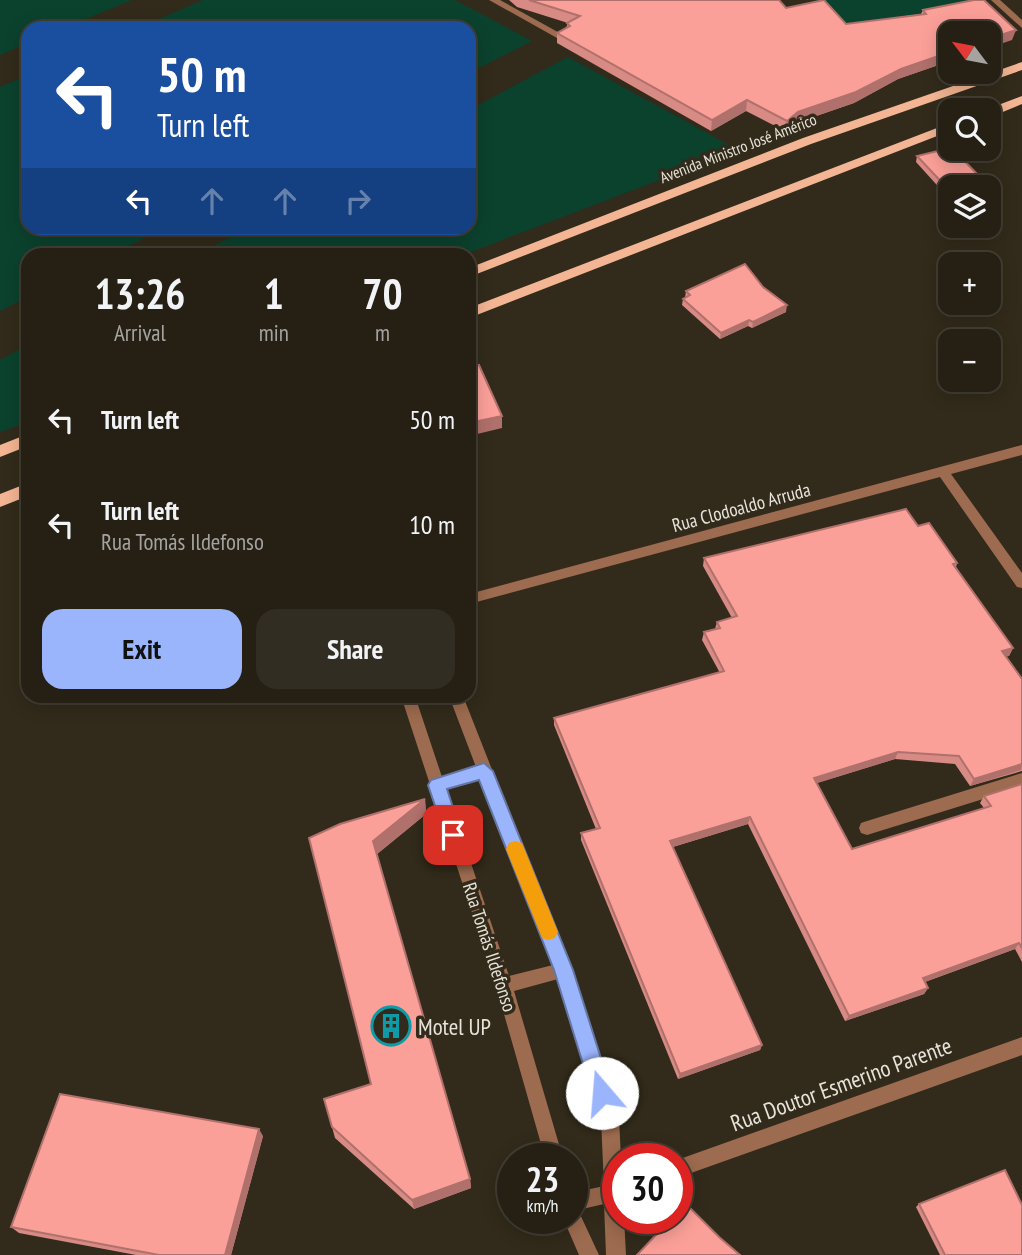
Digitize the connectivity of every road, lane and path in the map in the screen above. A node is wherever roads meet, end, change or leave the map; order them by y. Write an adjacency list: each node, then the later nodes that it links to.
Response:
1 (493, 0): 4 (street)
2 (995, 0): 3 (street)
3 (1022, 25)
4 (560, 36)
5 (1022, 66): 9 (main road, Avenida Ministro José Américo)
6 (1022, 100): 7 (main road)
7 (1001, 108)
8 (938, 132): 10 (main road)
9 (476, 269)
10 (476, 310)
11 (21, 443): 13 (main road)
12 (1022, 450): 14 (street, Rua Clodoaldo Arruda)
13 (0, 451)
14 (944, 473): 17 (street); 18 (street, Rua Clodoaldo Arruda)
15 (21, 492): 16 (main road)
16 (0, 501)
17 (1022, 583)
18 (476, 597)
19 (410, 703): 23 (street, Rua Tomás Ildefonso)
20 (459, 703): 21 (street)
21 (484, 771): 23 (street); 25 (street)
22 (1022, 780): 24 (street)
23 (437, 785): 26 (street, Rua Tomás Ildefonso)
24 (867, 828)
25 (564, 970): 26 (street); 29 (street)
26 (503, 986): 28 (street, Rua Tomás Ildefonso)
27 (1022, 1046): 30 (street, Rua Doutor Esmerino Parente)
28 (550, 1143)
29 (612, 1143)
30 (693, 1163)
31 (580, 1234): 33 (street)
32 (616, 1234): 34 (street)
33 (589, 1255)
34 (616, 1255)

